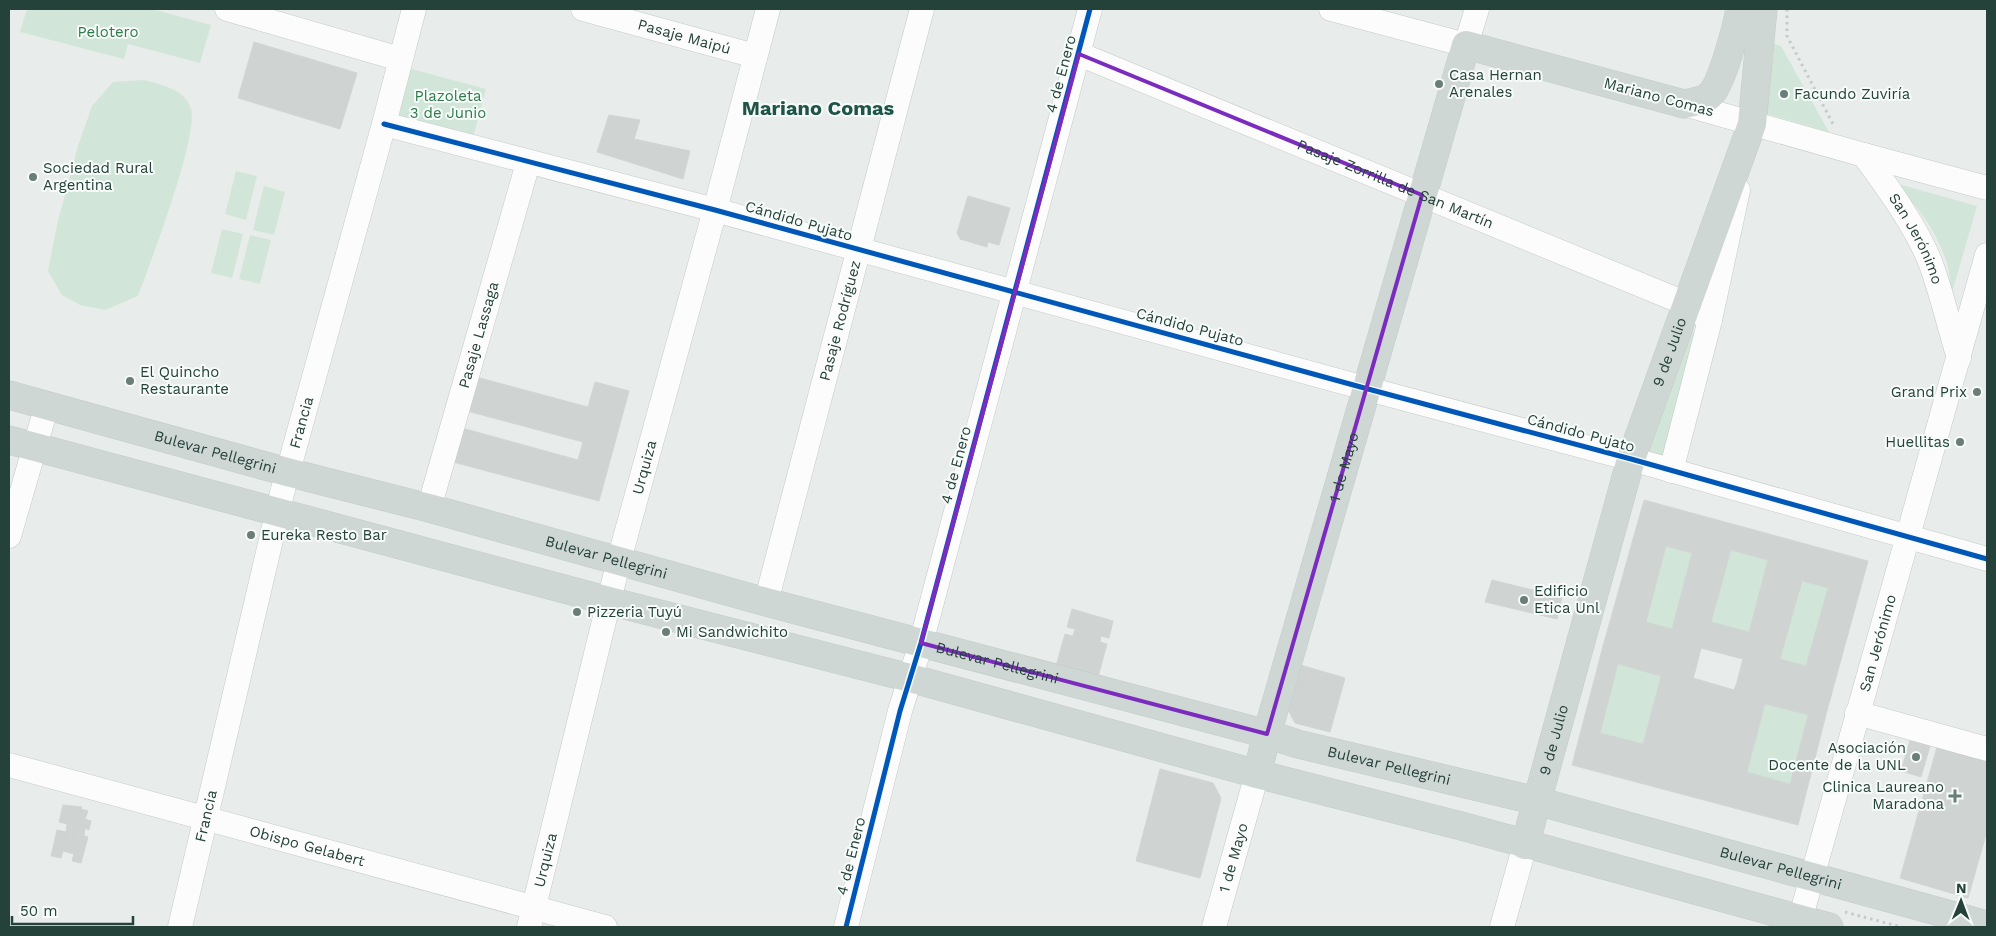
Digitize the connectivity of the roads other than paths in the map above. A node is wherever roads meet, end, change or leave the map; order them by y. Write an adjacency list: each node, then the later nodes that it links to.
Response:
1 (227, 9): 14 (street)
2 (414, 9): 14 (street, Francia)
3 (583, 9): 13 (street, Pasaje Maipú)
4 (768, 9): 13 (street, Urquiza)
5 (922, 9): 23 (street, Pasaje Rodríguez)
6 (1090, 9): 12 (street, 4 de Enero)
7 (1330, 9): 11 (street, Mariano Comas)
8 (1477, 9): 11 (street, 1 de Mayo)
9 (1740, 9): 15 (main road)
10 (1763, 9): 17 (main road)
11 (1466, 45): 15 (main road, Mariano Comas); 21 (main road, 1 de Mayo)
12 (1079, 54): 21 (street, Pasaje Zorrilla de San Martín); 25 (street, 4 de Enero)
13 (755, 56): 22 (street, Urquiza)
14 (400, 60): 16 (street, Francia)
15 (1684, 104): 17 (street, Mariano Comas)
16 (384, 124): 19 (street, Cándido Pujato); 35 (street, Francia)
17 (1752, 124): 18 (street, Mariano Comas); 26 (main road, 9 de Julio); 27 (street, 9 de Julio)
18 (1855, 152): 20 (street, Mariano Comas); 28 (street, San Jerónimo)
19 (528, 163): 22 (street, Cándido Pujato); 36 (street, Pasaje Lassaga)
20 (1987, 188)
21 (1422, 195): 26 (street, Pasaje Zorrilla de San Martín); 29 (main road, 1 de Mayo)
22 (715, 210): 23 (street, Cándido Pujato); 40 (street, Urquiza)
23 (858, 250): 25 (street, Cándido Pujato); 43 (street, Pasaje Rodríguez)
24 (1987, 255): 28 (street, San Jerónimo)
25 (1015, 293): 29 (street, Cándido Pujato); 44 (street, 4 de Enero)
26 (1687, 304): 27 (street, Pasaje Zorrilla de San Martín); 33 (main road, 9 de Julio)
27 (1710, 320): 34 (street, 9 de Julio)
28 (1959, 358): 39 (street, San Jerónimo)
29 (1368, 389): 33 (street, Cándido Pujato); 47 (main road, 1 de Mayo)
30 (9, 395): 31 (main road, Bulevar Pellegrini)
31 (47, 405): 32 (street); 35 (main road, Bulevar Pellegrini)
32 (22, 443): 37 (main road); 38 (street)
33 (1631, 459): 34 (street, Cándido Pujato); 51 (main road, 9 de Julio)
34 (1671, 471): 39 (street, Cándido Pujato)
35 (288, 472): 36 (main road, Bulevar Pellegrini); 37 (street, Francia)
36 (429, 508): 40 (main road, Bulevar Pellegrini)
37 (278, 510): 42 (main road); 52 (street, Francia)
38 (9, 536)
39 (1907, 538): 41 (street, Cándido Pujato); 46 (street, San Jerónimo)
40 (618, 560): 42 (street, Urquiza); 43 (main road, Bulevar Pellegrini)
41 (1987, 560)
42 (609, 601): 45 (main road); 55 (street, Urquiza)
43 (766, 602): 44 (main road, Bulevar Pellegrini)
44 (920, 643): 45 (street, 4 de Enero); 47 (main road, Bulevar Pellegrini)
45 (910, 678): 50 (main road); 60 (street, 4 de Enero)
46 (1858, 713): 48 (street); 54 (street, San Jerónimo)
47 (1267, 734): 50 (main road, 1 de Mayo); 51 (main road, Bulevar Pellegrini)
48 (1987, 749)
49 (9, 765): 52 (street, Obispo Gelabert)
50 (1257, 774): 53 (main road); 61 (street, 1 de Mayo)
51 (1537, 801): 53 (main road, 9 de Julio); 54 (main road, Bulevar Pellegrini)
52 (206, 819): 55 (street, Obispo Gelabert); 58 (street, Francia)
53 (1525, 845): 56 (main road); 62 (street, 9 de Julio)
54 (1812, 877): 56 (street, San Jerónimo); 57 (main road, Bulevar Pellegrini)
55 (531, 917): 59 (street, Obispo Gelabert)
56 (1799, 924): 63 (main road)
57 (1987, 925)
58 (180, 927)
59 (605, 927)
60 (846, 927)
61 (1214, 927)
62 (1502, 927)
63 (1829, 927)

